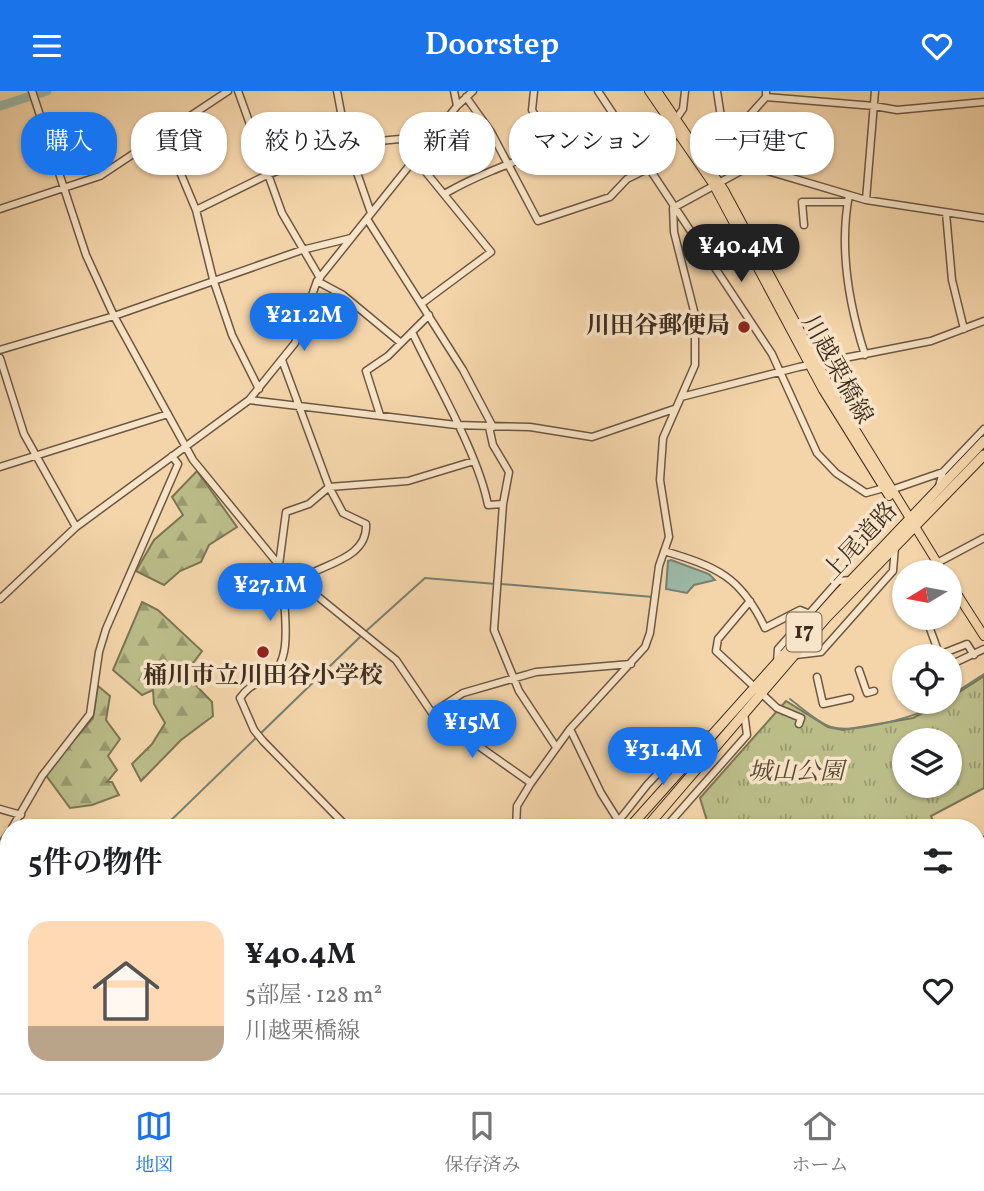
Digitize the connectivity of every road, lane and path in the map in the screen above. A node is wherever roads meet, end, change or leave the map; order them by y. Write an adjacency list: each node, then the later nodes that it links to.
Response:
1 (32, 91): 44 (street)
2 (229, 91): 19 (street)
3 (238, 91): 20 (street)
4 (337, 91): 21 (street)
5 (454, 91): 17 (street)
6 (473, 91): 15 (street)
7 (597, 91): 24 (street)
8 (649, 91): 43 (main road, 川越栗橋線)
9 (657, 91): 25 (main road, 川越栗橋線)
10 (685, 91): 28 (street)
11 (718, 91): 26 (street)
12 (875, 91): 18 (street)
13 (536, 92): 23 (street)
14 (766, 94): 18 (street); 27 (street)
15 (466, 97): 17 (street); 31 (street)
16 (984, 101): 18 (street)
17 (457, 106): 22 (street)
18 (874, 106): 47 (street)
19 (197, 112)
20 (245, 112)
21 (341, 112)
22 (452, 112)
23 (533, 112)
24 (610, 112)
25 (671, 112)
26 (721, 112)
27 (751, 112)
28 (676, 119): 29 (main road, 川越栗橋線)
29 (690, 140)
30 (131, 156): 44 (street)
31 (508, 164): 45 (street)
32 (182, 175): 50 (street)
33 (267, 175): 50 (street); 56 (street)
34 (356, 175): 52 (street)
35 (403, 175): 52 (street)
36 (430, 175): 45 (street)
37 (514, 175): 38 (street)
38 (635, 175)
39 (652, 175): 48 (street)
40 (711, 175): 43 (main road, 川越栗橋線)
41 (732, 175): 43 (street)
42 (773, 175): 46 (street)
43 (715, 183): 48 (street); 70 (main road, 川越栗橋線)
44 (65, 189): 49 (street); 61 (street)
45 (446, 193): 59 (street)
46 (848, 199): 47 (street); 54 (street); 67 (street)
47 (866, 200): 51 (street)
48 (673, 208): 71 (street); 73 (street)
49 (0, 209)
50 (197, 210): 57 (street)
51 (946, 213): 53 (street); 63 (street)
52 (369, 216): 55 (street); 59 (street)
53 (984, 218)
54 (804, 225)
55 (351, 237): 56 (street); 58 (street)
56 (302, 250): 57 (street); 58 (street)
57 (213, 279): 61 (street); 72 (street)
58 (318, 279): 65 (street); 69 (street)
59 (421, 304): 60 (street)
60 (429, 315): 64 (street); 80 (street)
61 (114, 316): 66 (street); 77 (street)
62 (984, 321): 63 (street)
63 (964, 329): 67 (street)
64 (412, 332): 65 (street); 79 (street)
65 (401, 343): 78 (street)
66 (0, 350)
67 (865, 355): 70 (street)
68 (0, 358): 84 (street)
69 (282, 360): 72 (street); 75 (street)
70 (813, 364): 71 (street); 92 (main road, 川越栗橋線)
71 (781, 371): 73 (street); 92 (street)
72 (259, 389): 74 (street)
73 (681, 397): 76 (street)
74 (249, 400): 75 (street); 83 (street)
75 (298, 406): 78 (street); 90 (street)
76 (674, 409): 80 (street); 98 (street)
77 (168, 414): 83 (street); 84 (street)
78 (380, 415): 79 (street)
79 (456, 425): 80 (street); 87 (street)
80 (491, 427): 93 (street)
81 (984, 429): 89 (street)
82 (984, 441): 91 (highway, 上尾道路 / 17)
83 (186, 446): 85 (street); 101 (street)
84 (37, 456): 88 (street); 95 (street)
85 (172, 456): 95 (street); 131 (street)
86 (983, 457): 94 (highway, 上尾道路 / 17)
87 (474, 461): 90 (street); 93 (street)
88 (0, 467)
89 (943, 472): 91 (street); 92 (street)
90 (329, 487): 101 (street); 103 (street)
91 (939, 488): 94 (highway, 上尾道路 / 17)
92 (888, 489): 94 (main road, 川越栗橋線)
93 (503, 504): 119 (street)
94 (911, 523): 97 (highway, 上尾道路 / 17); 99 (main road, 川越栗橋線); 102 (highway, 上尾道路 / 17)
95 (76, 527): 104 (street)
96 (984, 538): 100 (street)
97 (895, 546): 112 (highway, 上尾道路 / 17); 112 (street)
98 (664, 551): 107 (street); 116 (street)
99 (935, 560)
100 (943, 560)
101 (279, 565): 103 (street)
102 (851, 580): 107 (street); 115 (highway, 上尾道路 / 17)
103 (298, 582): 123 (street); 133 (street)
104 (0, 599)
105 (750, 600): 121 (street)
106 (962, 601): 108 (main road)
107 (810, 614): 115 (street)
108 (980, 621): 109 (main road)
109 (984, 636)
110 (962, 646): 113 (street)
111 (984, 649): 113 (street)
112 (796, 655): 121 (highway, 上尾道路 / 17)
113 (974, 655): 114 (street)
114 (962, 660)
115 (777, 663): 121 (highway, 上尾道路 / 17)
116 (631, 664): 119 (street); 126 (street)
117 (859, 670): 120 (street)
118 (817, 677): 122 (street)
119 (514, 680): 123 (street); 128 (street)
120 (874, 691)
121 (758, 692): 124 (highway, 上尾道路 / 17); 125 (street); 127 (highway, 上尾道路 / 17)
122 (850, 698)
123 (432, 713): 129 (street)
124 (744, 713): 138 (highway, 上尾道路 / 17); 139 (street)
125 (799, 724)
126 (570, 729): 128 (street); 135 (street)
127 (712, 735): 136 (street); 137 (highway, 上尾道路 / 17)
128 (556, 747): 129 (street)
129 (531, 783): 134 (street)
130 (0, 809): 131 (street)
131 (21, 815): 132 (street)
132 (18, 819)
133 (339, 819)
134 (516, 819)
135 (617, 819)
136 (624, 819)
137 (637, 819)
138 (654, 819)
139 (673, 819)

